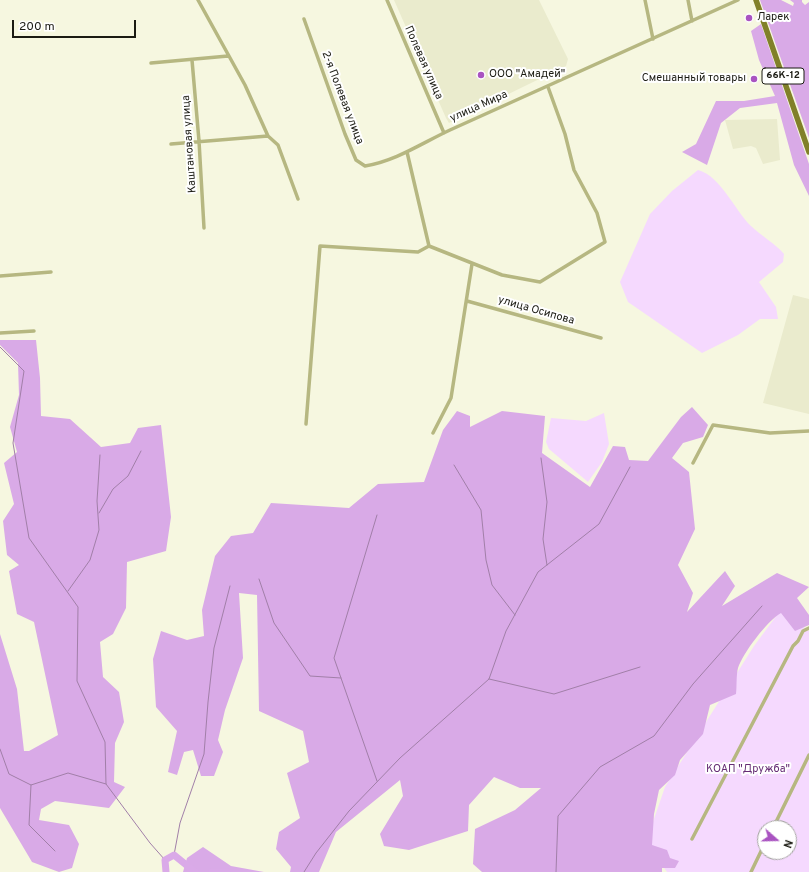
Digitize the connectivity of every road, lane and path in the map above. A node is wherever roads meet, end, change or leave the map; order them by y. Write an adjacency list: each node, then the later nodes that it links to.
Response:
1 (198, 0): 10 (street)
2 (386, 0): 14 (street, Полевая улица)
3 (645, 0): 9 (street)
4 (688, 0): 8 (street)
5 (738, 0): 8 (street, улица Мира)
6 (756, 0): 19 (main road, 66К-12)
7 (304, 19): 18 (street, 2-я Полевая улица)
8 (692, 21): 9 (street, улица Мира)
9 (653, 39): 13 (street, улица Мира)
10 (228, 56): 11 (street); 15 (street)
11 (192, 60): 12 (street); 16 (street, Каштановая улица)
12 (151, 63)
13 (548, 87): 14 (street, улица Мира); 23 (street)
14 (444, 133): 18 (street, 2-я Полевая улица)
15 (268, 136): 16 (street); 20 (street)
16 (199, 141): 17 (street); 21 (street, Каштановая улица)
17 (171, 144)
18 (407, 152): 22 (street)
19 (809, 152)
20 (298, 199)
21 (204, 228)
22 (429, 246): 23 (street); 30 (street)
23 (472, 264): 26 (street)
24 (52, 272): 25 (street)
25 (0, 276)
26 (467, 301): 29 (street, улица Осипова); 32 (street)
27 (34, 331): 28 (street)
28 (0, 333)
29 (601, 338)
30 (306, 424)
31 (809, 431): 33 (street)
32 (433, 433)
33 (693, 463)
34 (809, 628): 37 (street)
35 (809, 754): 36 (street)
36 (777, 820)
37 (692, 839)
38 (757, 860): 39 (street)
39 (751, 872)

